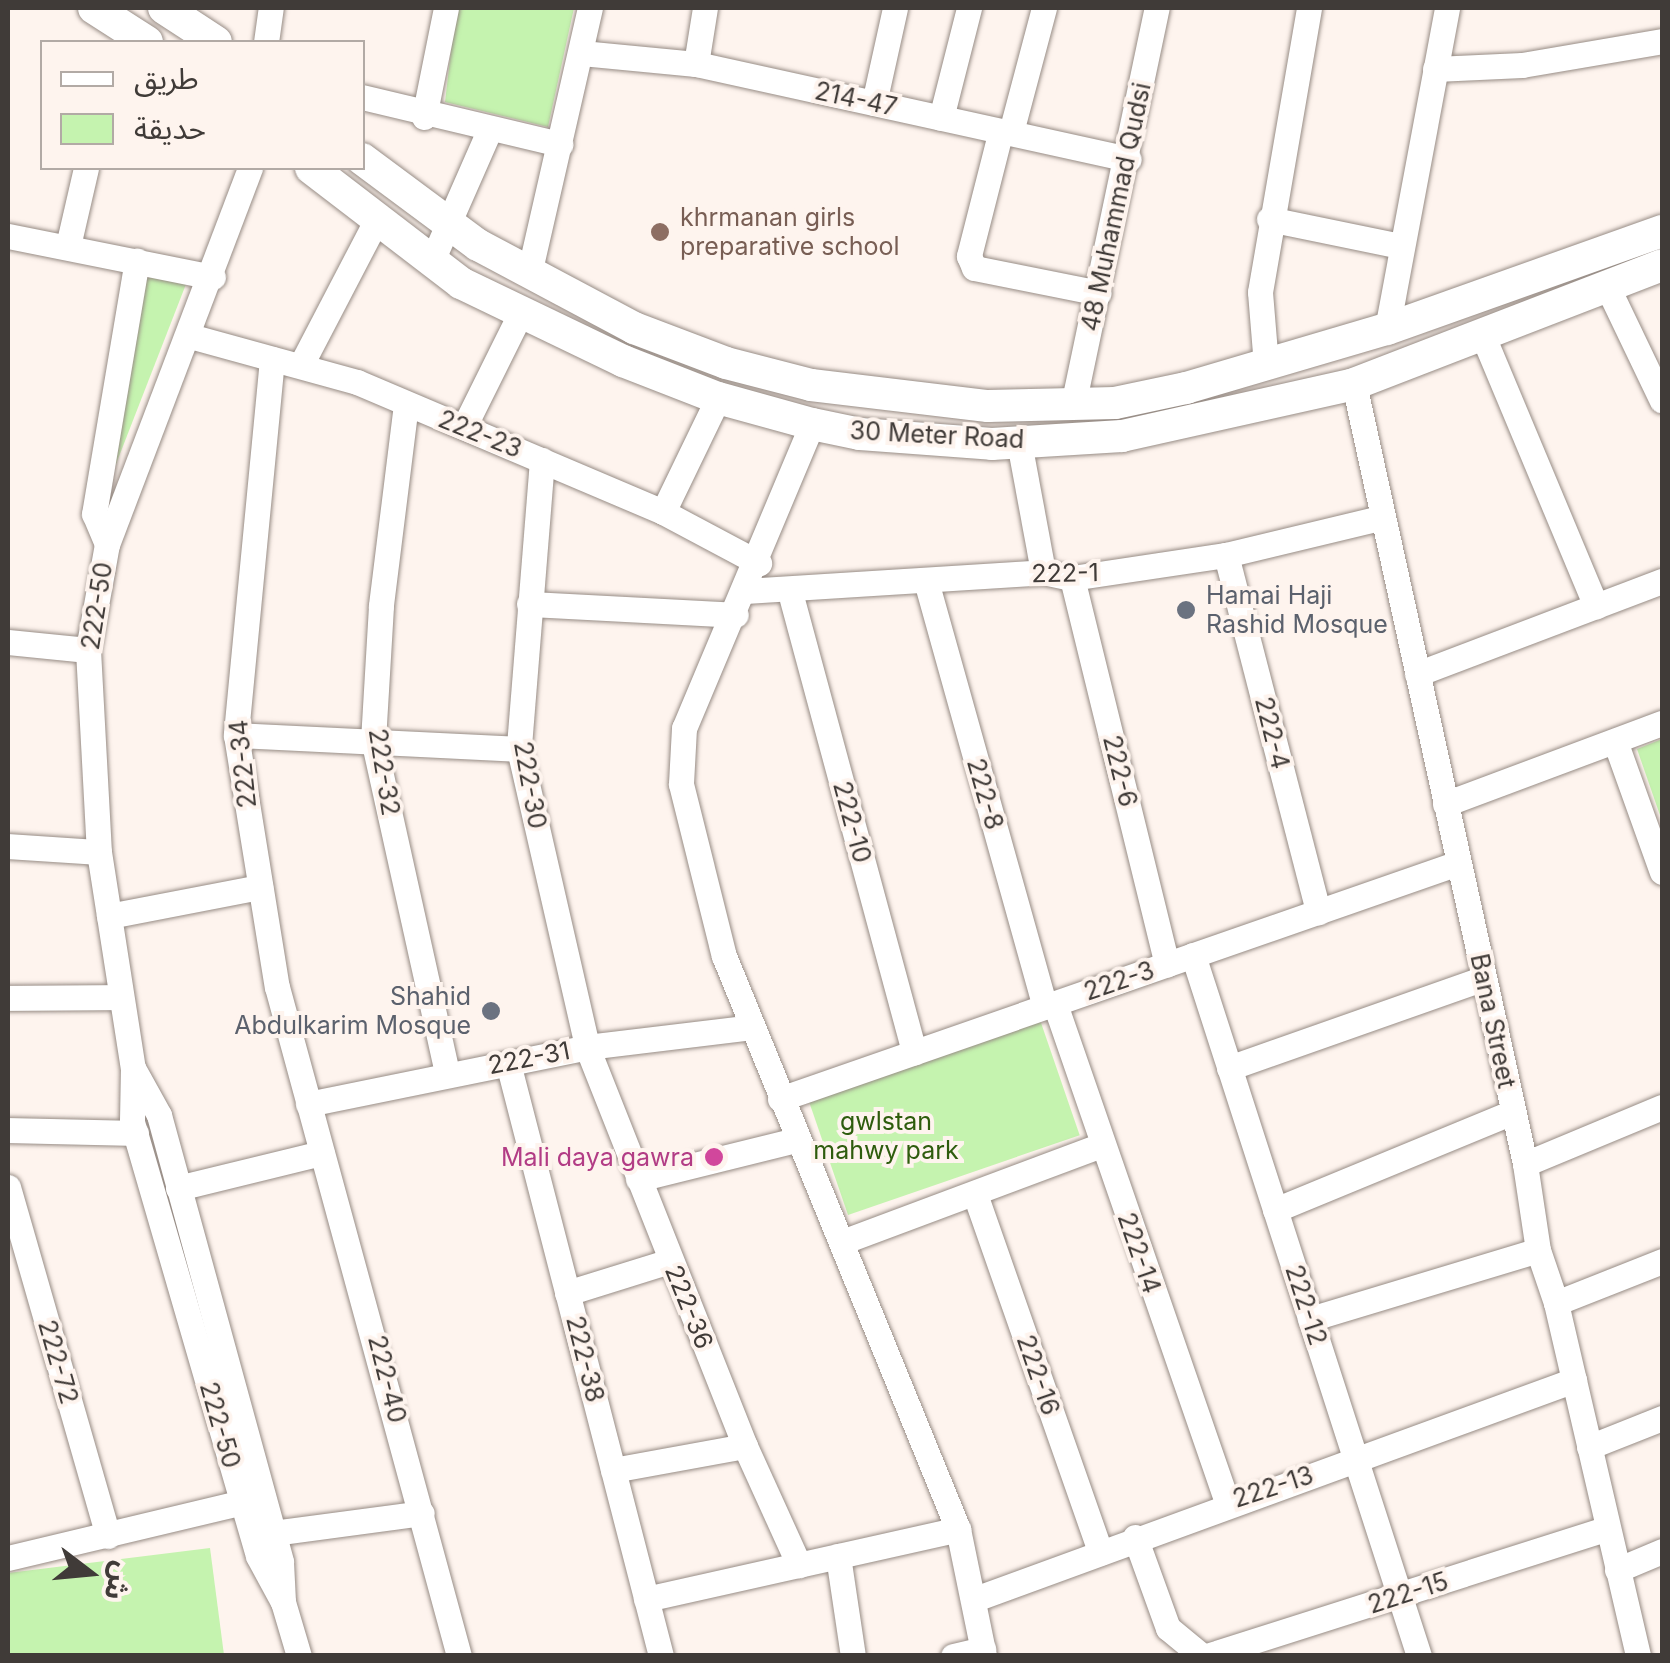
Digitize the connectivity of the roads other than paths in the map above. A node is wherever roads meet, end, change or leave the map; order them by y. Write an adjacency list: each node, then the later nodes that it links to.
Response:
1 (164, 8): 13 (main road)
2 (272, 8): 15 (street)
3 (446, 8): 22 (street)
4 (590, 8): 17 (street)
5 (705, 8): 18 (street)
6 (895, 8): 21 (street)
7 (969, 8): 23 (street)
8 (1044, 8): 25 (street)
9 (1157, 8): 27 (street, 48 Muhammad Qudsi)
10 (1309, 8): 32 (street)
11 (1447, 8): 19 (street)
12 (108, 24): 14 (main road)
13 (194, 37)
14 (143, 40)
15 (266, 40)
16 (1662, 41): 19 (street)
17 (581, 53): 18 (street, 214-47); 26 (street)
18 (696, 64): 21 (street, 214-47)
19 (1435, 70): 38 (street)
20 (365, 98): 22 (street)
21 (874, 103): 23 (street, 214-47)
22 (424, 117): 24 (street)
23 (941, 118): 25 (street, 214-47)
24 (489, 131): 26 (street); 34 (street)
25 (1005, 132): 27 (street, 214-47); 45 (street)
26 (560, 144): 42 (street)
27 (1129, 159): 45 (street, 48 Muhammad Qudsi)
28 (365, 161): 34 (main road, 30 Meter Road)
29 (86, 170): 37 (street)
30 (249, 170): 43 (street, 222-50)
31 (313, 170): 33 (main road, 30 Meter Road)
32 (1270, 219): 38 (street); 51 (street)
33 (375, 222): 40 (main road, 30 Meter Road); 52 (street)
34 (448, 225): 40 (street); 42 (main road, 30 Meter Road)
35 (1662, 231): 44 (main road, 30 Meter Road)
36 (8, 236): 37 (street)
37 (68, 246): 39 (street)
38 (1400, 246): 47 (street)
39 (137, 261): 43 (street); 66 (street)
40 (430, 263): 46 (main road, 30 Meter Road)
41 (1662, 265): 44 (main road, 30 Meter Road)
42 (529, 274): 58 (main road, 30 Meter Road)
43 (212, 277): 48 (street, 222-50)
44 (1589, 282): 47 (main road, 30 Meter Road); 49 (main road, 30 Meter Road); 56 (street)
45 (1099, 293): 58 (street, 48 Muhammad Qudsi)
46 (520, 314): 55 (main road, 30 Meter Road); 61 (street)
47 (1387, 329): 51 (main road, 30 Meter Road)
48 (190, 336): 50 (street, 222-23); 66 (street, 222-50)
49 (1482, 336): 54 (main road, 30 Meter Road); 76 (street)
50 (272, 360): 52 (street, 222-23); 81 (street, 222-34)
51 (1266, 365): 53 (main road, 30 Meter Road)
52 (301, 366): 57 (street, 222-23)
53 (1218, 379): 58 (main road, 30 Meter Road); 59 (main road)
54 (1354, 384): 59 (main road, 30 Meter Road); 65 (street, Bana Street)
55 (718, 398): 60 (main road, 30 Meter Road); 64 (street)
56 (1662, 401)
57 (406, 404): 61 (street, 222-23); 82 (street, 222-32)
58 (1074, 405)
59 (1225, 413): 62 (main road, 30 Meter Road)
60 (812, 424): 62 (main road, 30 Meter Road); 68 (street)
61 (464, 427): 63 (street, 222-23)
62 (1020, 442): 69 (street)
63 (542, 460): 64 (street, 222-23); 75 (street, 222-30)
64 (663, 512): 68 (street, 222-23)
65 (1380, 518): 67 (street, 222-1); 79 (street, Bana Street)
66 (107, 544): 78 (street, 222-50)
67 (1226, 555): 70 (street, 222-1); 91 (street, 222-4)
68 (759, 564): 74 (street)
69 (1043, 572): 70 (street, 222-1); 72 (street, 222-1)
70 (1072, 578): 94 (street, 222-6)
71 (1662, 581): 76 (street)
72 (926, 582): 73 (street, 222-1); 98 (street, 222-8)
73 (790, 592): 74 (street, 222-1); 101 (street, 222-10)
74 (741, 603): 75 (street, 222-1); 99 (street)
75 (529, 604): 84 (street, 222-30)
76 (1596, 606): 79 (street)
77 (8, 642): 78 (street)
78 (88, 650): 87 (street, 222-50)
79 (1417, 674): 85 (street, Bana Street)
80 (1662, 723): 83 (street)
81 (236, 735): 82 (street); 90 (street, 222-34)
82 (374, 739): 84 (street); 105 (street, 222-32)
83 (1615, 741): 85 (street); 89 (street)
84 (518, 749): 100 (street, 222-30)
85 (1446, 804): 88 (street, Bana Street)
86 (8, 846): 87 (street)
87 (99, 852): 92 (street, 222-50)
88 (1458, 862): 91 (street, 222-3); 95 (street, Bana Street)
89 (1662, 872)
90 (260, 886): 92 (street); 107 (street, 222-34)
91 (1318, 912): 93 (street, 222-3)
92 (109, 916): 97 (street, 222-50)
93 (1193, 955): 94 (street, 222-3); 104 (street, 222-12)
94 (1167, 964): 98 (street, 222-3)
95 (1484, 978): 104 (street); 109 (street, Bana Street)
96 (8, 998): 97 (street)
97 (119, 998): 103 (street, 222-50)
98 (1050, 1005): 101 (street, 222-3); 113 (street, 222-14)
99 (752, 1028): 100 (street, 222-31); 106 (street)
100 (587, 1046): 102 (street, 222-31); 116 (street, 222-36)
101 (914, 1052): 106 (street, 222-3)
102 (508, 1063): 105 (street, 222-31); 125 (street, 222-38)
103 (133, 1068): 111 (street, 222-50); 117 (street, 222-50)
104 (1230, 1068): 120 (street, 222-12)
105 (447, 1074): 107 (street, 222-31)
106 (780, 1100): 112 (street)
107 (308, 1104): 114 (street, 222-40)
108 (1662, 1106): 115 (street)
109 (1513, 1112): 115 (street, Bana Street); 120 (street)
110 (8, 1130): 111 (street)
111 (136, 1134): 134 (street, 222-50)
112 (796, 1140): 116 (street); 121 (street)
113 (1101, 1145): 118 (street); 135 (street, 222-14)
114 (322, 1153): 117 (street); 136 (street, 222-40)
115 (1525, 1164): 122 (street, Bana Street)
116 (638, 1179): 123 (street, 222-36)
117 (178, 1188): 139 (street, 222-50)
118 (976, 1197): 121 (street); 143 (street, 222-16)
119 (9, 1200): 140 (street, 222-72)
120 (1275, 1210): 127 (street, 222-12)
121 (842, 1242): 138 (street)
122 (1538, 1250): 126 (street, Bana Street); 127 (street)
123 (670, 1260): 125 (street); 130 (street, 222-36)
124 (1662, 1262): 126 (street)
125 (568, 1293): 133 (street, 222-38)
126 (1556, 1303): 128 (street, Bana Street)
127 (1310, 1319): 132 (street, 222-12)
128 (1574, 1380): 131 (street, Bana Street); 132 (street, 222-13)
129 (1662, 1418): 131 (street)
130 (744, 1446): 133 (street); 146 (street, 222-36)
131 (1589, 1447): 137 (street, Bana Street)
132 (1356, 1461): 135 (street, 222-13); 148 (street, 222-12)
133 (613, 1470): 149 (street, 222-38)
134 (243, 1502): 140 (street); 151 (street, 222-50)
135 (1227, 1502): 141 (street, 222-13)
136 (422, 1513): 139 (street); 154 (street, 222-40)
137 (1607, 1528): 147 (street, Bana Street); 148 (street, 222-15)
138 (958, 1529): 144 (street); 150 (street)
139 (273, 1532): 151 (street, 222-50)
140 (108, 1536): 145 (street)
141 (1135, 1537): 143 (street, 222-13); 158 (street)
142 (1662, 1551): 147 (street)
143 (1101, 1553): 150 (street, 222-13)
144 (838, 1556): 146 (street); 156 (street)
145 (8, 1558)
146 (799, 1565): 149 (street)
147 (1616, 1570): 160 (street, Bana Street)
148 (1400, 1596): 158 (street, 222-15); 159 (street, 222-12)
149 (646, 1599): 155 (street, 222-38)
150 (975, 1599): 152 (street)
151 (283, 1602): 153 (street, 222-50)
152 (984, 1652): 157 (street)
153 (299, 1656)
154 (459, 1656)
155 (661, 1656)
156 (853, 1656)
157 (952, 1656)
158 (1205, 1656)
159 (1419, 1656)
160 (1638, 1656)

